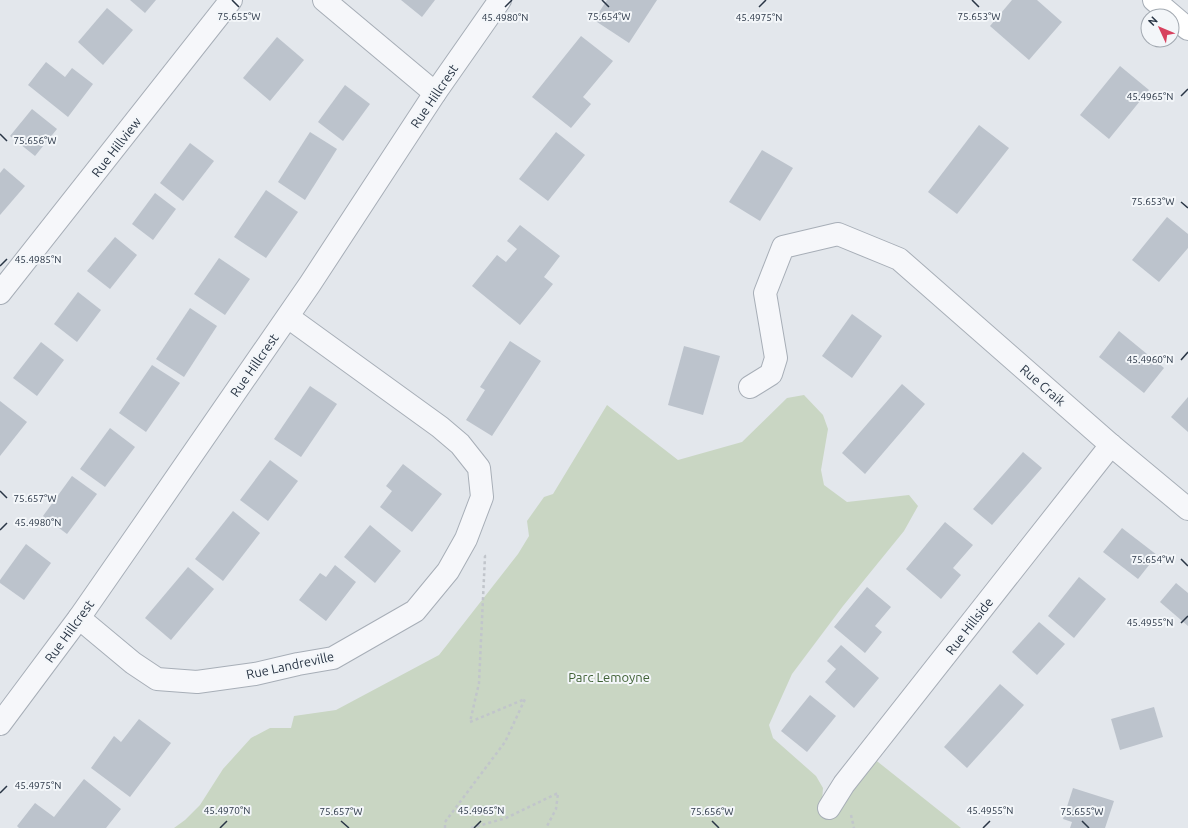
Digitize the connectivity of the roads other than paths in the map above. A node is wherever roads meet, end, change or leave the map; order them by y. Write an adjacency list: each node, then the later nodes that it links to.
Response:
1 (230, 0): 7 (street, Rue Hillview)
2 (324, 0): 6 (street)
3 (500, 0): 6 (street, Rue Hillcrest)
4 (1154, 0): 5 (street)
5 (1188, 29)
6 (435, 93): 8 (street, Rue Hillcrest)
7 (0, 293)
8 (288, 317): 12 (street, Rue Hillcrest); 12 (street, Rue Landreville)
9 (750, 387): 10 (street, Rue Craik)
10 (1111, 444): 11 (street, Rue Craik); 14 (street, Rue Hillside)
11 (1188, 509)
12 (79, 618): 13 (street, Rue Hillcrest)
13 (0, 724)
14 (829, 808)

